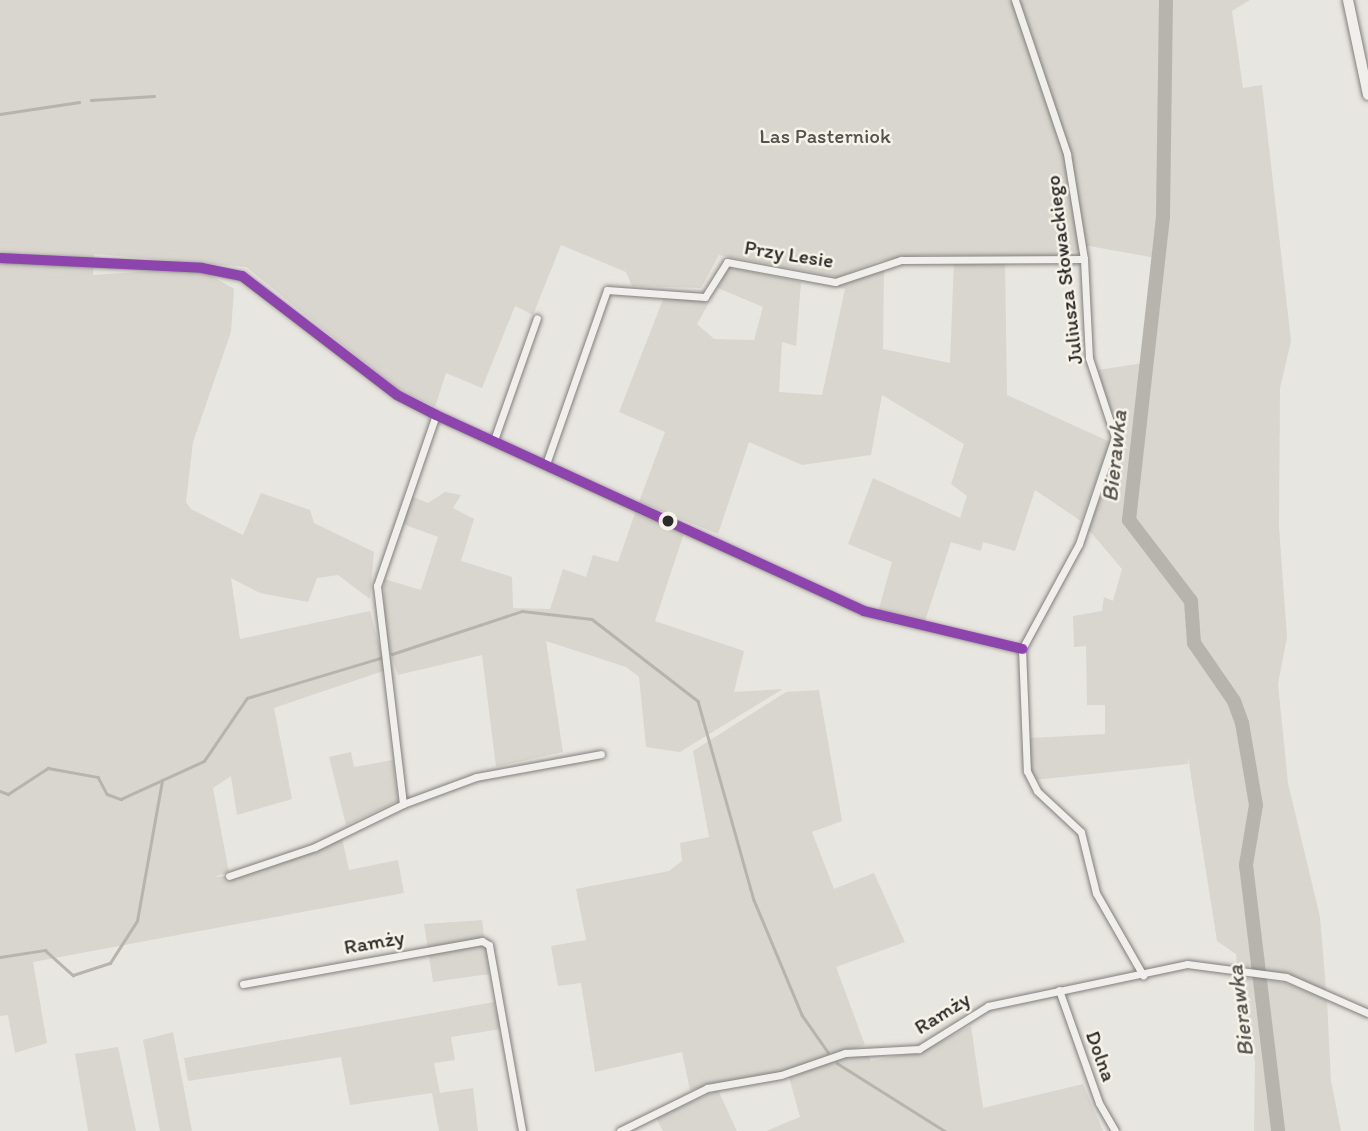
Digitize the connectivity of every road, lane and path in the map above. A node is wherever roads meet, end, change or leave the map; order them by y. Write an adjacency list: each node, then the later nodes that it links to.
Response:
1 (1015, 0): 5 (street, Juliusza Słowackiego)
2 (1348, 0): 3 (main road)
3 (1368, 95)
4 (0, 258): 7 (street)
5 (1084, 259): 9 (street, Przy Lesie); 10 (street, Juliusza Słowackiego)
6 (537, 318): 8 (street)
7 (436, 415): 8 (street); 12 (street)
8 (494, 440): 9 (street)
9 (546, 464): 10 (street)
10 (1022, 649): 14 (street, Juliusza Słowackiego)
11 (601, 754): 12 (street)
12 (403, 804): 13 (street)
13 (229, 876)
14 (1143, 975): 16 (street, Ramży); 17 (street, Ramży)
15 (243, 984): 18 (street, Ramży)
16 (1059, 990): 19 (street, Ramży); 20 (street, Dolna)
17 (1368, 1013)
18 (522, 1131)
19 (621, 1131)
20 (1115, 1131)

